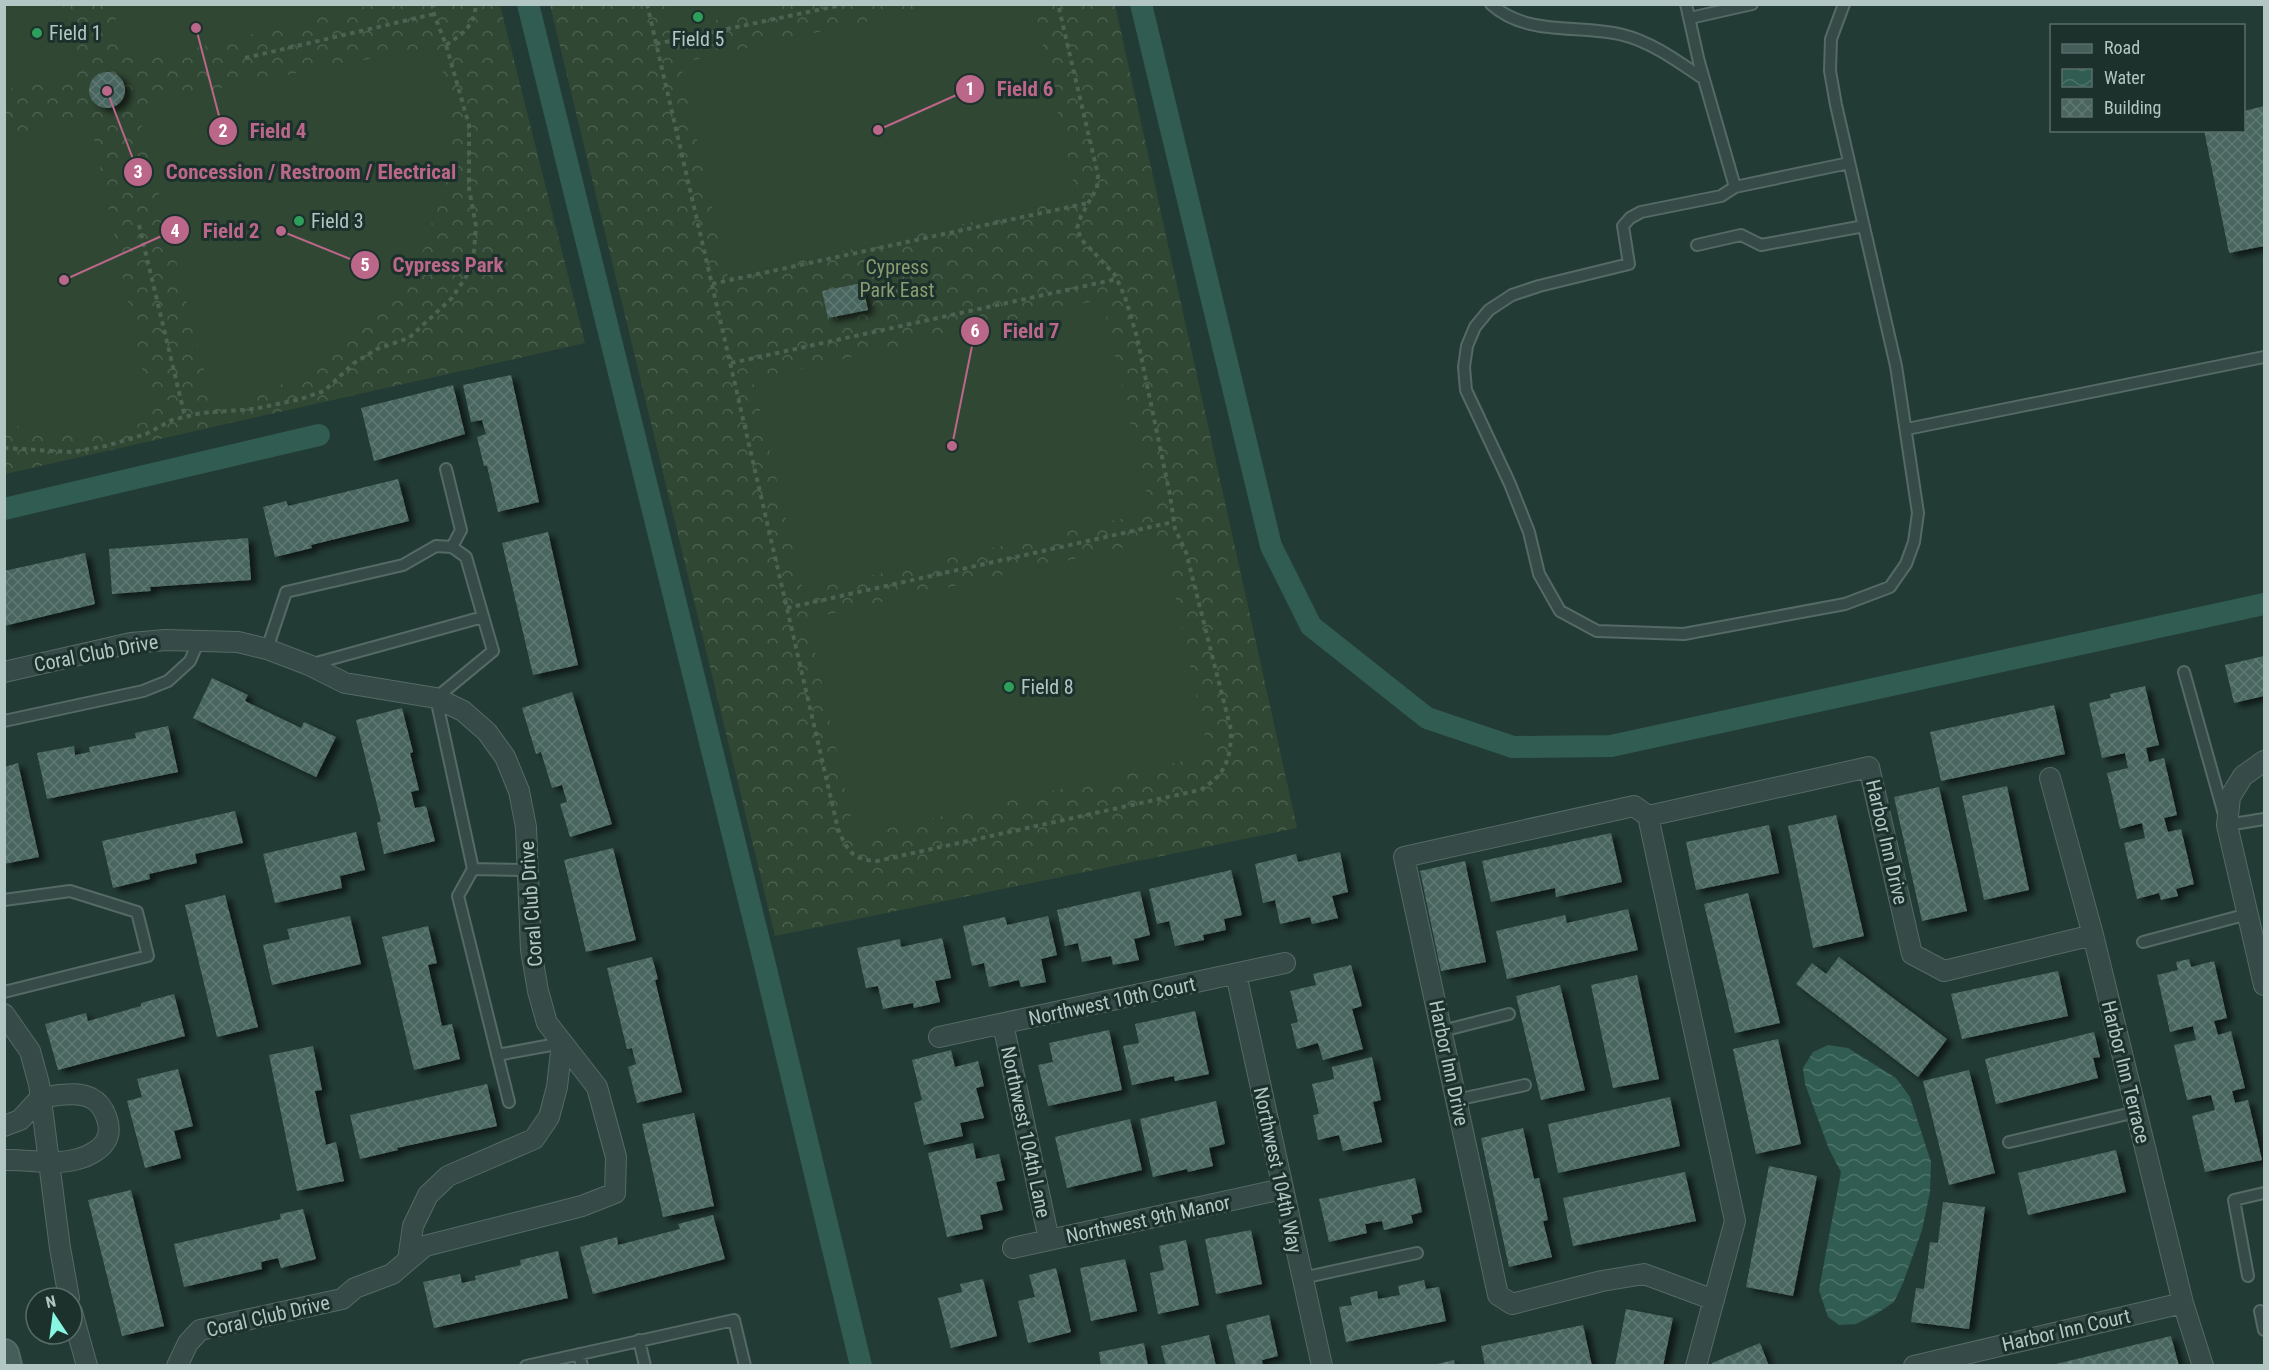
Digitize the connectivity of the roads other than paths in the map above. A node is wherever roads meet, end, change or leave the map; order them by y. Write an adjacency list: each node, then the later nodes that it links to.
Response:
1 (1491, 4): 6 (lane)
2 (1686, 4): 5 (lane)
3 (1752, 4): 5 (lane)
4 (1841, 5): 7 (lane)
5 (1690, 18): 6 (lane)
6 (1704, 79): 8 (lane)
7 (1849, 163): 8 (lane); 9 (lane)
8 (1735, 187): 12 (lane)
9 (1864, 226): 10 (lane); 12 (lane)
10 (1697, 245)
11 (2265, 357): 12 (lane)
12 (1907, 429)
13 (446, 469): 14 (lane)
14 (452, 547): 15 (lane); 17 (lane)
15 (483, 617): 18 (lane); 21 (lane)
16 (199, 640): 17 (street, Coral Club Drive); 19 (street, Coral Club Drive); 22 (lane)
17 (267, 649): 18 (street, Coral Club Drive)
18 (309, 665): 21 (street, Coral Club Drive)
19 (4, 672)
20 (2184, 672): 27 (lane)
21 (436, 698): 28 (lane); 29 (street, Coral Club Drive)
22 (4, 721)
23 (2265, 761): 27 (street)
24 (2050, 778): 32 (street, Harbor Inn Terrace)
25 (1648, 816): 32 (street, Harbor Inn Drive); 41 (street, Harbor Inn Drive); 63 (street)
26 (2265, 819): 27 (lane)
27 (2227, 825): 31 (street)
28 (473, 869): 29 (lane); 44 (lane)
29 (527, 870): 43 (street, Coral Club Drive)
30 (4, 900): 37 (lane)
31 (2248, 914): 33 (lane); 36 (street)
32 (2093, 935): 49 (street, Harbor Inn Terrace)
33 (2143, 942)
34 (1285, 963): 35 (street, Northwest 10th Court)
35 (1236, 974): 40 (street, Northwest 10th Court); 54 (street, Northwest 104th Way)
36 (2265, 985)
37 (4, 992)
38 (4, 1014): 46 (street)
39 (1509, 1014): 41 (lane)
40 (1003, 1024): 42 (street, Northwest 10th Court); 56 (street, Northwest 104th Lane)
41 (1442, 1031): 47 (street, Harbor Inn Drive)
42 (939, 1037)
43 (562, 1043): 44 (lane); 59 (street); 59 (street, Coral Club Drive)
44 (497, 1055): 48 (lane)
45 (1525, 1085): 47 (lane)
46 (41, 1097): 50 (street); 53 (street); 53 (street)
47 (1456, 1100): 63 (street, Harbor Inn Drive)
48 (509, 1102)
49 (2136, 1112): 51 (lane); 64 (street, Harbor Inn Terrace)
50 (4, 1126)
51 (2009, 1142)
52 (4, 1160): 53 (street)
53 (49, 1163): 62 (street)
54 (1282, 1190): 56 (street, Northwest 9th Manor); 61 (street, Northwest 104th Way)
55 (2265, 1193): 60 (lane)
56 (1049, 1240): 57 (street, Northwest 9th Manor)
57 (1013, 1248)
58 (1418, 1253): 61 (lane)
59 (408, 1260): 73 (street, Coral Club Drive)
60 (2248, 1276)
61 (1302, 1278): 78 (street, Northwest 104th Way)
62 (67, 1286)
63 (1714, 1300): 79 (street)
64 (2183, 1304): 80 (street, Harbor Inn Court); 81 (street, Harbor Inn Terrace)
65 (2260, 1311): 66 (lane)
66 (2265, 1330)
67 (639, 1340): 70 (lane); 76 (lane); 77 (lane)
68 (82, 1346): 72 (street)
69 (4, 1354): 71 (main road)
70 (579, 1354): 74 (lane); 75 (lane)
71 (7, 1365)
72 (87, 1365)
73 (177, 1365)
74 (526, 1365)
75 (582, 1365)
76 (645, 1365)
77 (745, 1365)
78 (1322, 1365)
79 (1696, 1365)
80 (1914, 1365)
81 (2203, 1365)

